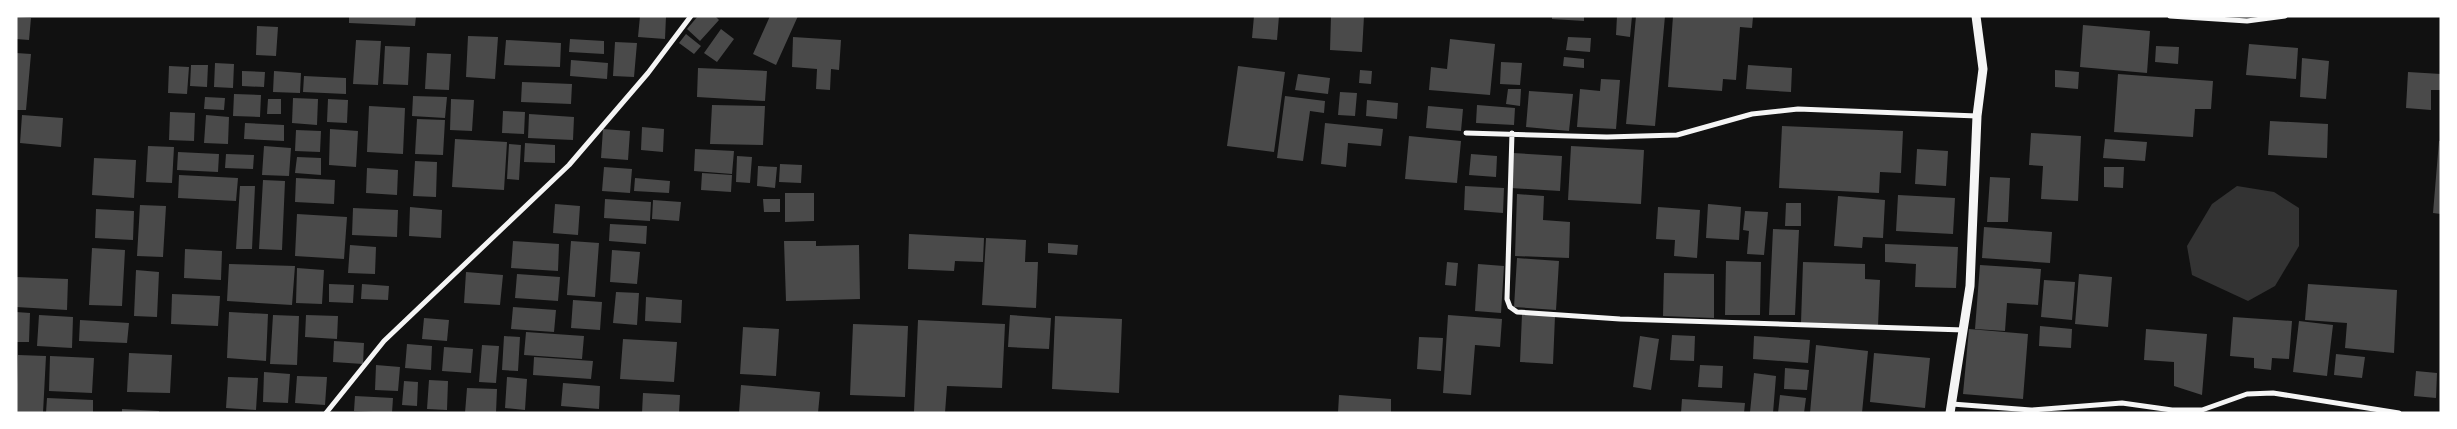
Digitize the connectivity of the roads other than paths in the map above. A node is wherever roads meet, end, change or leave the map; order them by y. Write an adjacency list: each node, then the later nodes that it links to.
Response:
1 (691, 16): 10 (street)
2 (1976, 16): 5 (street)
3 (2170, 16): 4 (street)
4 (2285, 16)
5 (1977, 116): 7 (street); 8 (street)
6 (1466, 132): 7 (street)
7 (1512, 134): 8 (street)
8 (1965, 330): 9 (street)
9 (1951, 409): 11 (street)
10 (326, 413)
11 (2399, 413)

